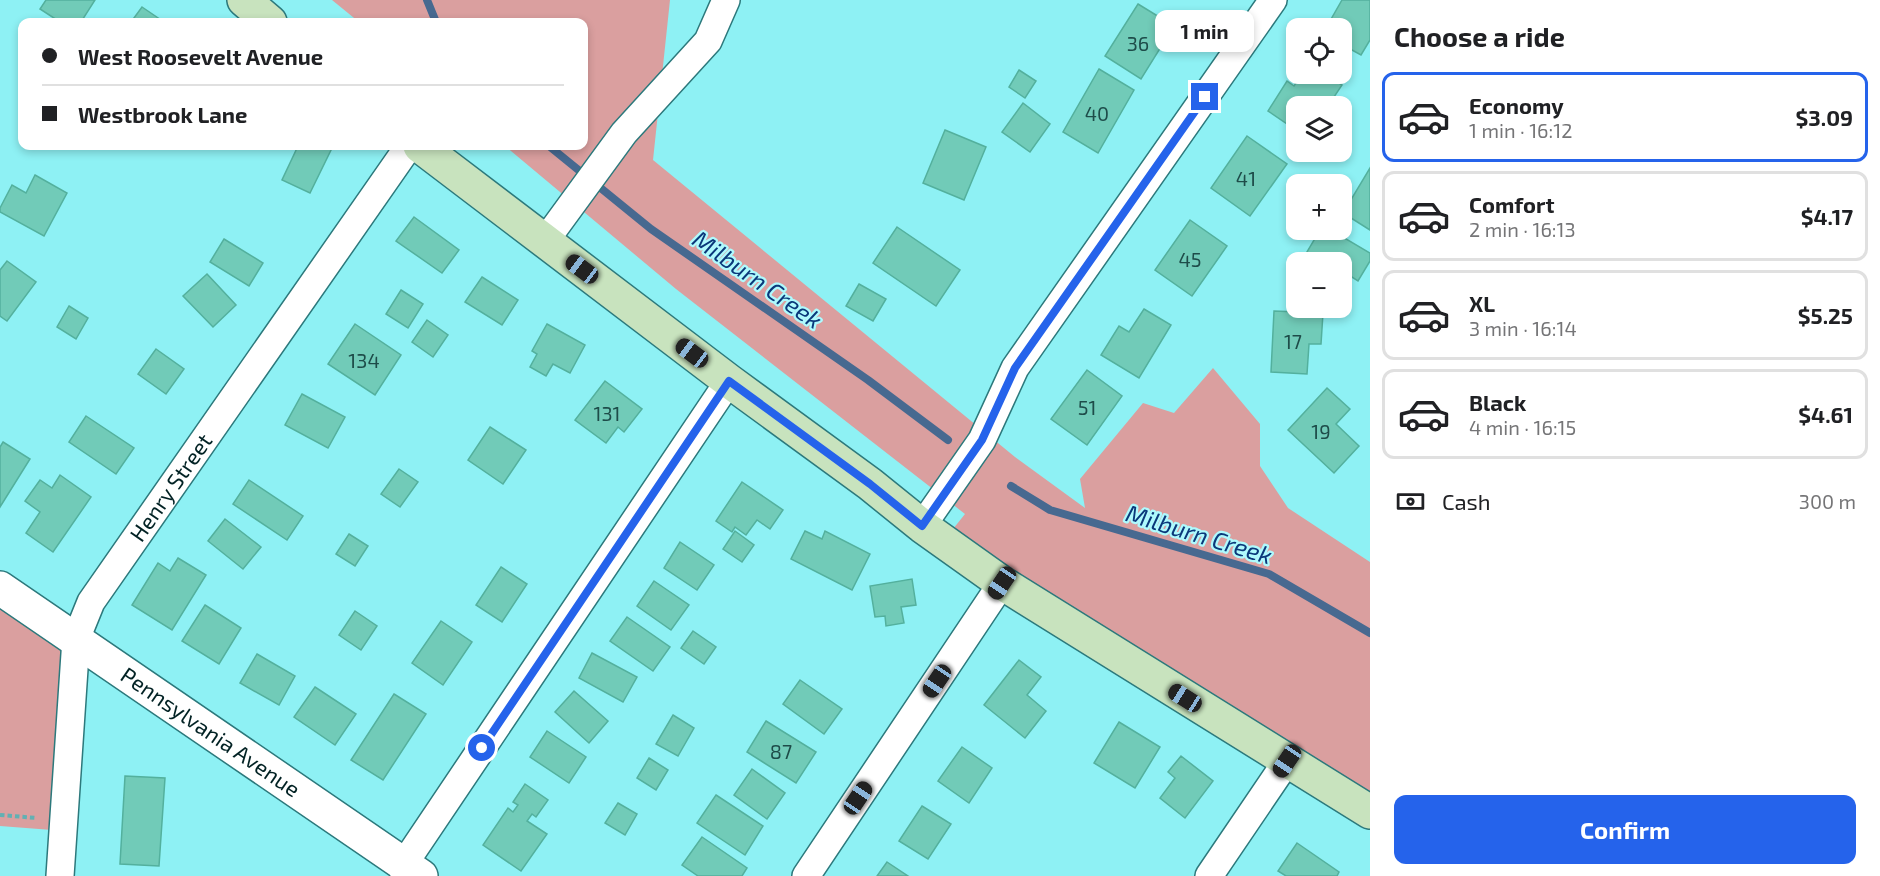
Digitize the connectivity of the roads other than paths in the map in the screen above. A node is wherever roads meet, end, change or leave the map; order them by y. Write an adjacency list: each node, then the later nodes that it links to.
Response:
1 (244, 0): 4 (main road)
2 (726, 0): 7 (street)
3 (1273, 0): 9 (street)
4 (265, 18)
5 (406, 150): 12 (street, Henry Street)
6 (425, 150): 7 (main road)
7 (545, 241): 8 (main road)
8 (729, 381): 9 (main road); 15 (street)
9 (922, 526): 10 (main road)
10 (1002, 583): 13 (main road); 17 (street)
11 (0, 588): 12 (street, Pennsylvania Avenue)
12 (76, 639): 15 (street, Pennsylvania Avenue); 16 (street, Henry Street)
13 (1287, 761): 14 (main road); 18 (street)
14 (1370, 812)
15 (410, 872)
16 (60, 876)
17 (806, 876)
18 (1209, 876)

